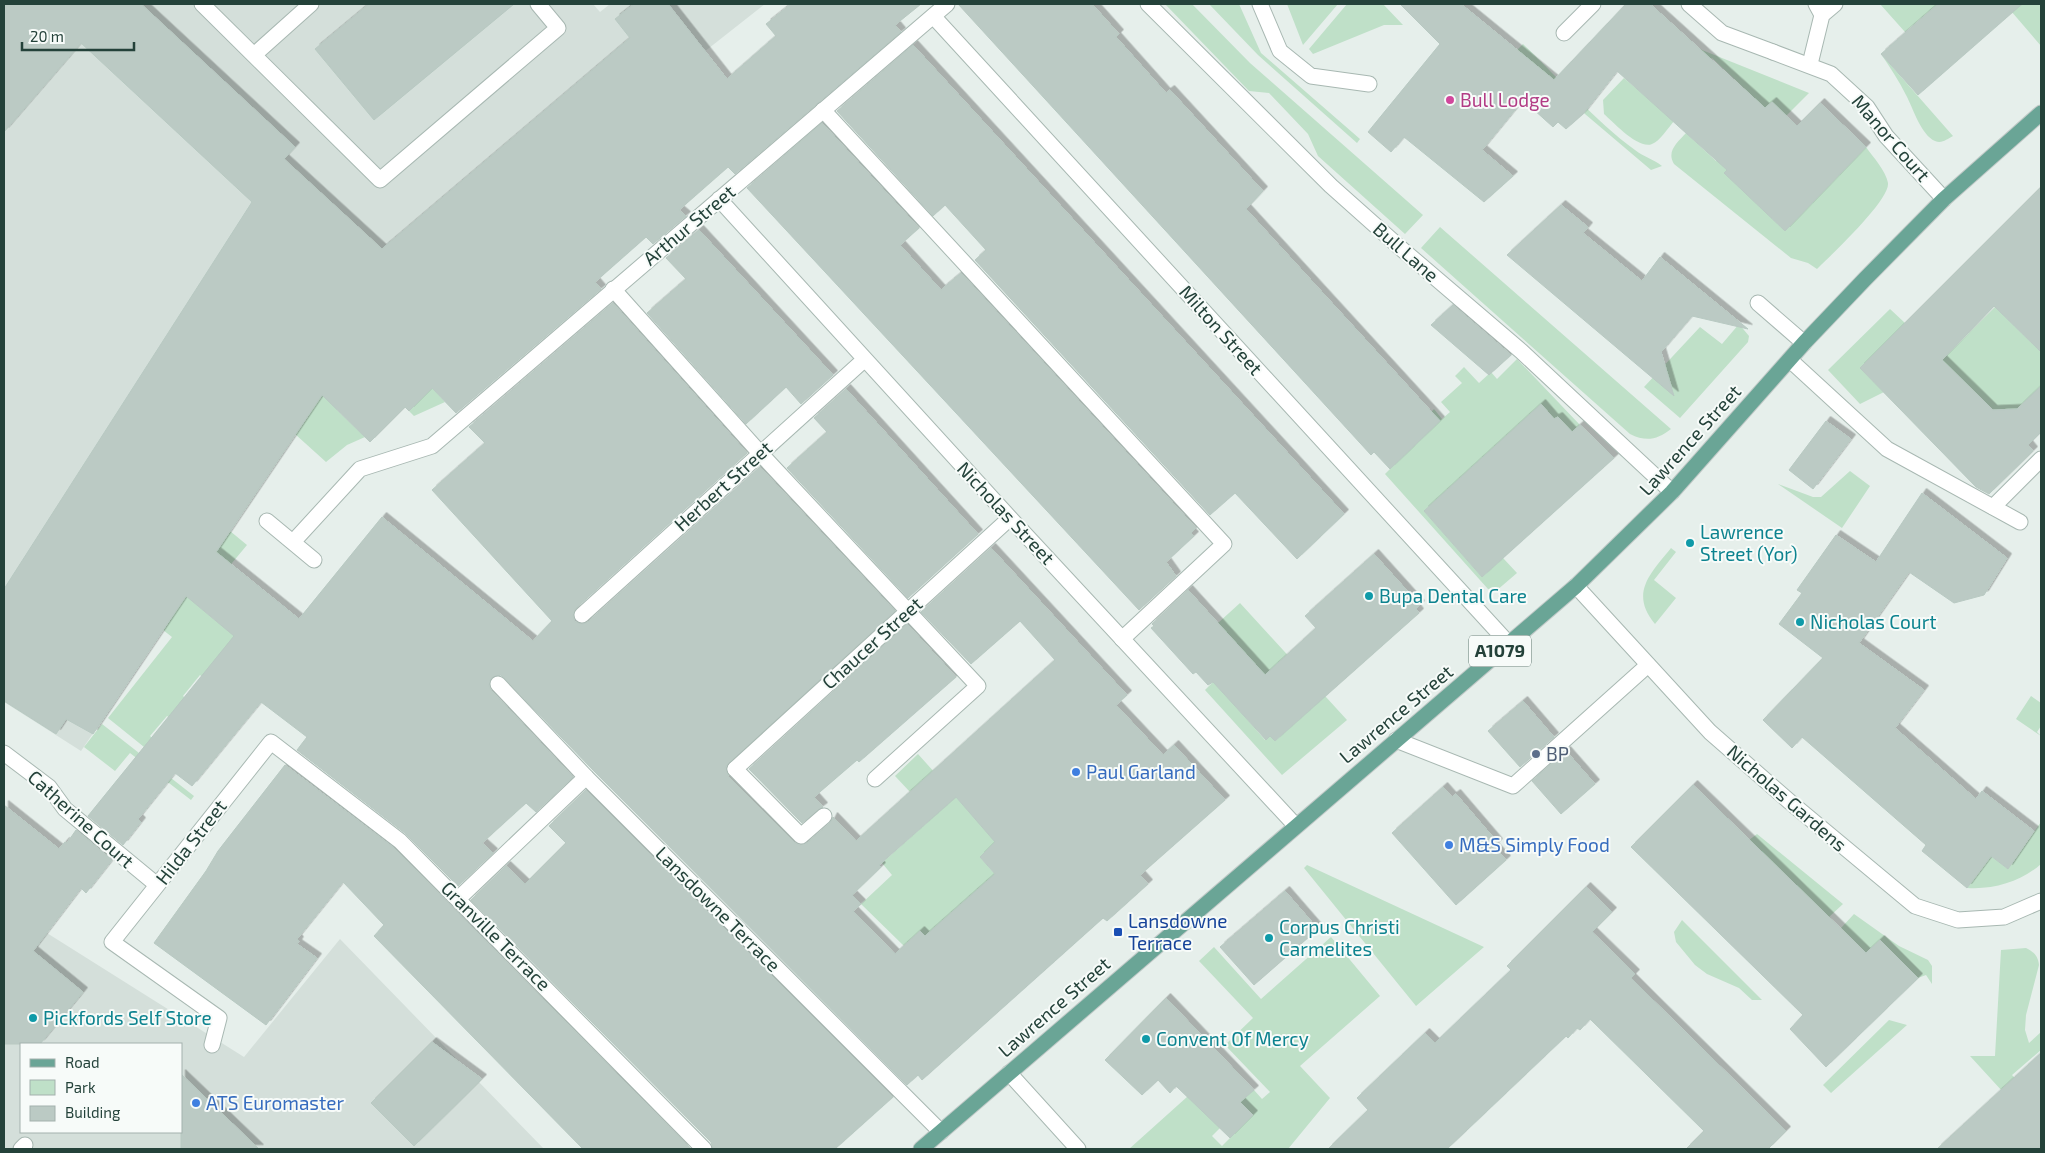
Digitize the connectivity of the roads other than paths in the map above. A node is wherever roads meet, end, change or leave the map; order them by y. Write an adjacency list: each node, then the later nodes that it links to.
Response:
1 (202, 4): 13 (street)
2 (311, 4): 13 (street)
3 (538, 4): 13 (street)
4 (946, 4): 11 (street, Arthur Street)
5 (1148, 4): 27 (street, Bull Lane)
6 (1260, 4): 15 (street)
7 (1593, 4): 12 (street)
8 (1689, 4): 14 (street, Manor Court)
9 (1835, 4): 10 (street)
10 (1819, 9): 14 (street)
11 (932, 16): 16 (street, Arthur Street); 38 (street, Milton Street)
12 (1564, 33)
13 (254, 55)
14 (1810, 64): 18 (street, Manor Court)
15 (1369, 84)
16 (823, 110): 19 (street, Arthur Street); 37 (street)
17 (2041, 114): 18 (main road, Lawrence Street / A1079)
18 (1944, 198): 22 (main road, Lawrence Street / A1079)
19 (720, 199): 20 (street, Arthur Street); 23 (street, Nicholas Street)
20 (613, 289): 25 (street); 32 (street, Arthur Street)
21 (1758, 303): 22 (street)
22 (1804, 343): 24 (main road, Lawrence Street / A1079)
23 (864, 359): 25 (street, Herbert Street); 29 (street, Nicholas Street)
24 (1790, 360): 27 (main road, Lawrence Street / A1079); 28 (street)
25 (759, 452): 35 (street); 36 (street, Herbert Street)
26 (2041, 459): 28 (street)
27 (1672, 492): 34 (main road, Lawrence Street / A1079)
28 (1993, 507): 31 (street)
29 (1010, 518): 35 (street, Chaucer Street); 37 (street, Nicholas Street)
30 (267, 520): 32 (street)
31 (2020, 522)
32 (293, 542): 33 (street)
33 (314, 560)
34 (1576, 586): 38 (main road, Lawrence Street / A1079); 39 (street, Nicholas Gardens)
35 (908, 610): 45 (street); 46 (street, Chaucer Street)
36 (582, 615)
37 (1122, 639): 47 (street, Nicholas Street)
38 (1508, 644): 41 (main road, Lawrence Street / A1079)
39 (1648, 665): 41 (street); 50 (street, Nicholas Gardens)
40 (498, 684): 44 (street, Lansdowne Terrace)
41 (1396, 740): 47 (main road, Lawrence Street / A1079)
42 (270, 742): 48 (street, Hilda Street); 49 (street, Granville Terrace)
43 (4, 753): 48 (street, Catherine Court)
44 (586, 776): 49 (street); 53 (street, Lansdowne Terrace)
45 (875, 780)
46 (824, 816)
47 (1295, 825): 52 (main road, Lawrence Street / A1079)
48 (157, 885): 51 (street, Hilda Street)
49 (459, 898): 54 (street, Granville Terrace)
50 (2041, 901)
51 (212, 1045)
52 (1009, 1073): 53 (main road, Lawrence Street / A1079); 56 (street)
53 (941, 1132): 55 (main road, Lawrence Street / A1079)
54 (704, 1149)
55 (921, 1149)
56 (1078, 1149)

